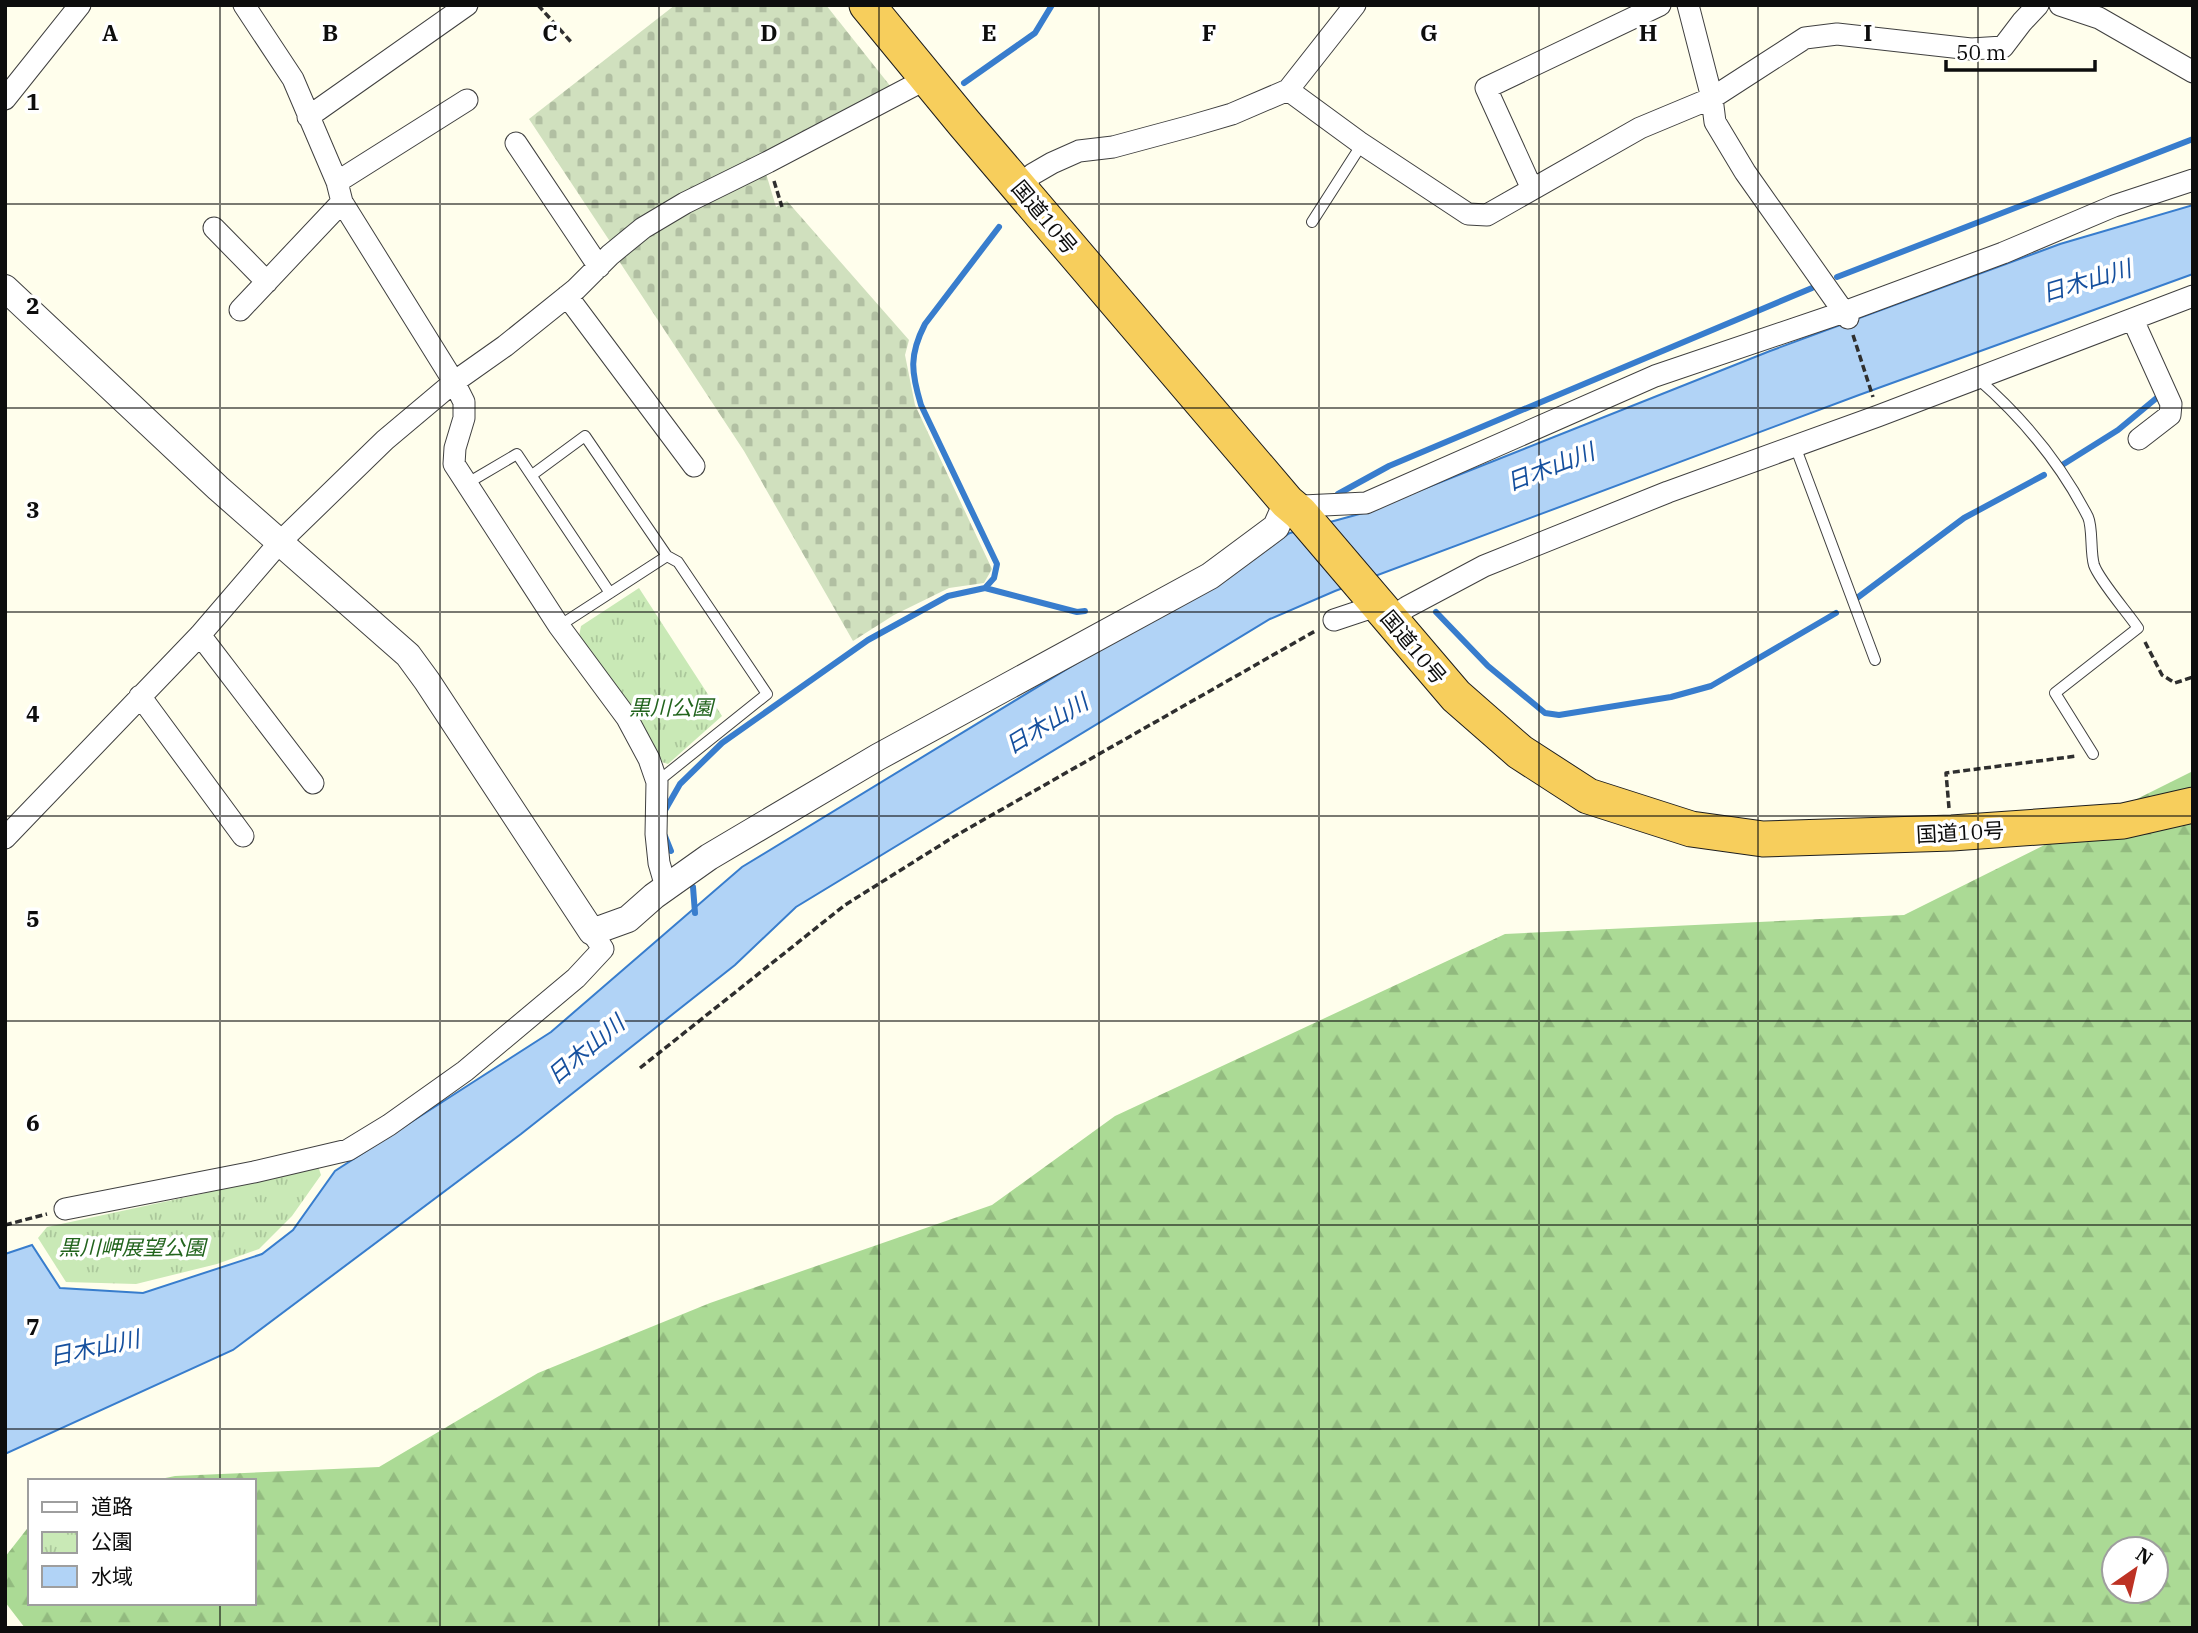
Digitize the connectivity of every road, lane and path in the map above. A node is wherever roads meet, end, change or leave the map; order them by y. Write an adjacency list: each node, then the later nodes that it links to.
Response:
1 (79, 5): 16 (street)
2 (243, 5): 18 (street)
3 (467, 5): 18 (street)
4 (538, 5): 11 (path)
5 (1355, 5): 14 (street)
6 (1660, 5): 24 (street)
7 (1688, 5): 15 (street)
8 (2038, 5): 15 (street)
9 (2060, 5): 12 (street)
10 (869, 6): 13 (highway, 国道10号)
11 (572, 43)
12 (2193, 72)
13 (928, 78): 21 (street); 23 (highway, 国道10号)
14 (1288, 90): 20 (street); 23 (street)
15 (1712, 98): 24 (street); 35 (street)
16 (5, 99)
17 (467, 100): 25 (street)
18 (308, 117): 25 (street)
19 (516, 142): 29 (street)
20 (1362, 144): 24 (street); 27 (lane)
21 (768, 162): 26 (path); 29 (street)
22 (2193, 180): 35 (street)
23 (1021, 188): 45 (highway, 国道10号)
24 (1532, 189)
25 (339, 192): 30 (street); 38 (street)
26 (782, 207)
27 (1311, 222)
28 (214, 228): 30 (street)
29 (598, 267): 32 (street)
30 (267, 282): 34 (street)
31 (5, 288): 46 (street)
32 (567, 296): 38 (street); 42 (street)
33 (2193, 296): 36 (street)
34 (240, 310)
35 (1846, 315): 39 (path); 45 (street)
36 (2133, 320): 37 (street); 40 (street)
37 (1977, 378): 41 (street); 52 (lane)
38 (454, 382): 44 (street); 46 (street)
39 (1875, 403)
40 (2139, 439)
41 (1795, 446): 49 (street); 54 (lane)
42 (694, 466)
43 (532, 475): 44 (lane); 47 (lane); 48 (lane)
44 (466, 484): 51 (street)
45 (1294, 508): 49 (highway, 国道10号); 64 (street)
46 (280, 542): 53 (street); 65 (street)
47 (667, 555): 48 (lane); 58 (lane)
48 (610, 593): 51 (lane)
49 (1378, 604): 50 (street); 61 (highway, 国道10号)
50 (1334, 620): 66 (path)
51 (559, 626): 58 (street)
52 (2138, 628): 55 (path); 57 (lane)
53 (200, 635): 56 (street); 59 (street)
54 (1875, 660)
55 (2193, 677)
56 (140, 696): 62 (street); 63 (street)
57 (2093, 754): 61 (path)
58 (657, 782): 64 (street)
59 (313, 783)
60 (2193, 805): 61 (highway, 国道10号)
61 (1952, 833)
62 (243, 836)
63 (5, 838)
64 (666, 887): 65 (street)
65 (592, 932): 67 (street)
66 (640, 1068)
67 (65, 1209): 68 (path)
68 (5, 1225)

